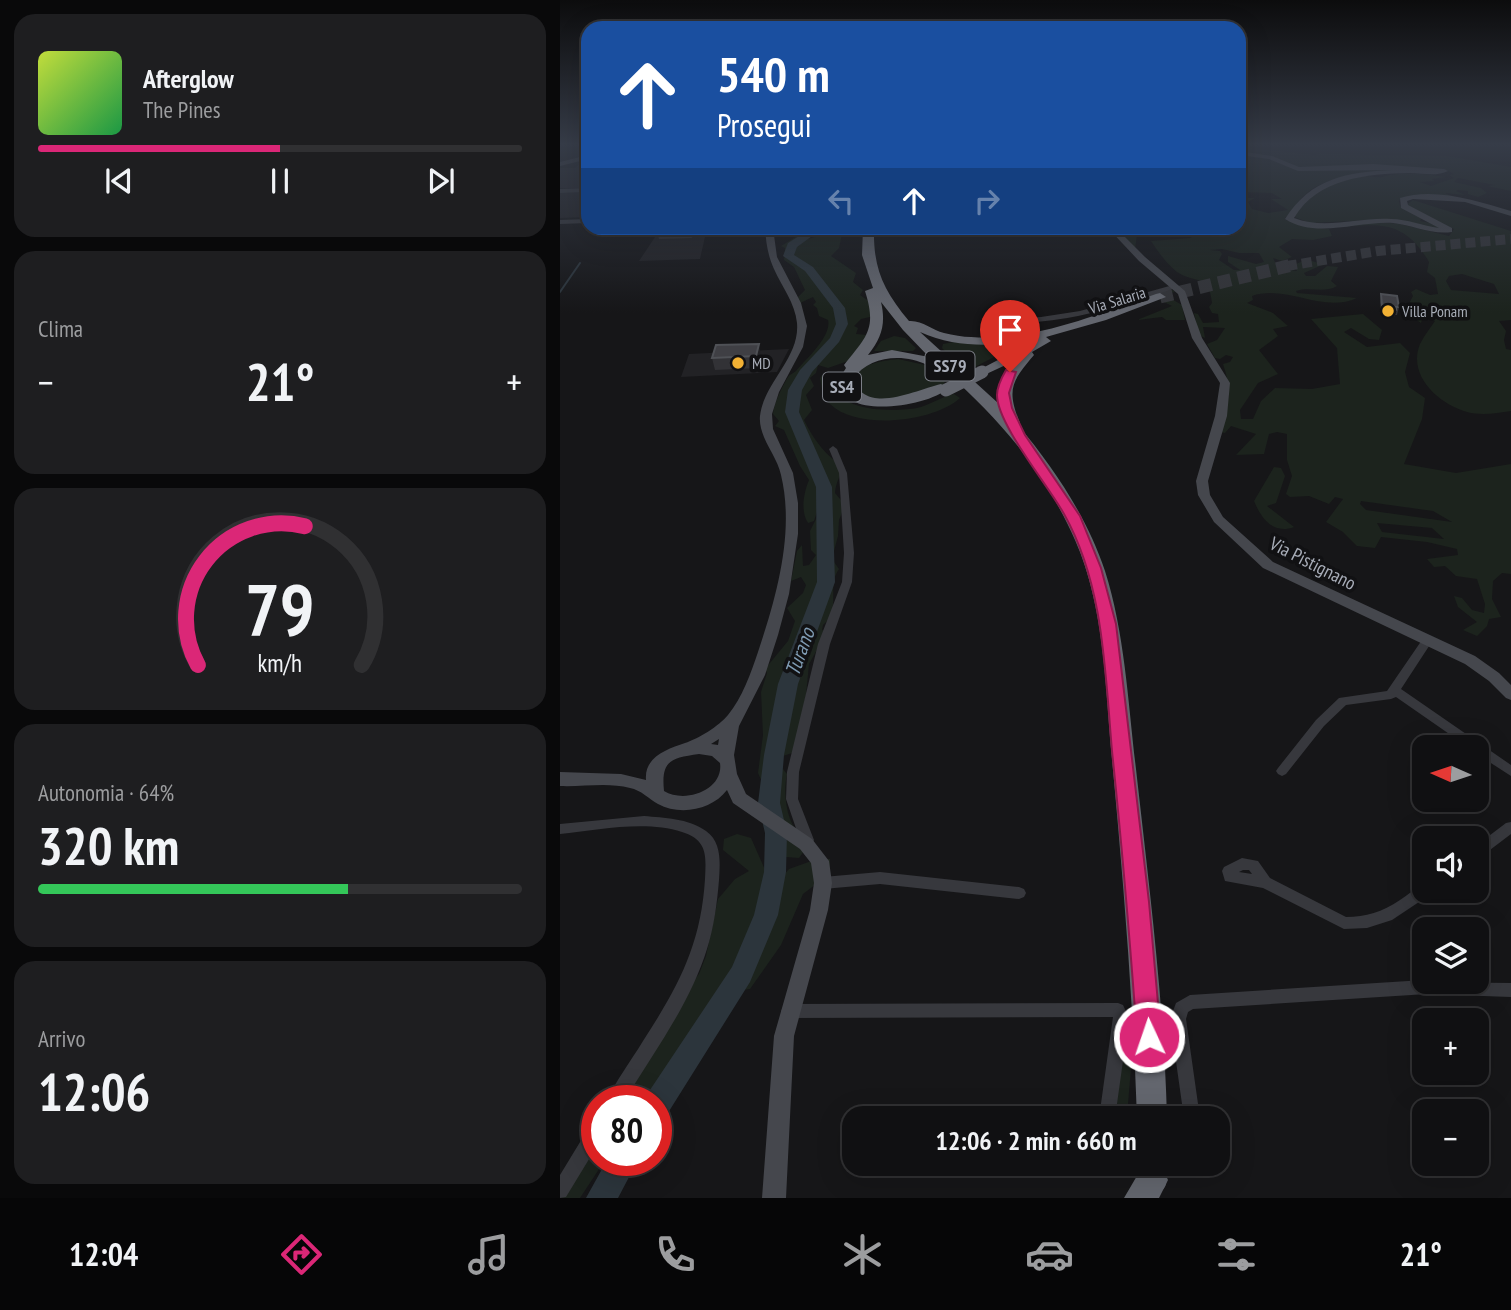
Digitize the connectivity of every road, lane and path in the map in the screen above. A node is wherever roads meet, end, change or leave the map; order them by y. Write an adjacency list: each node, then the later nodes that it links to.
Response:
1 (1302, 201): 2 (street)
2 (1403, 201)
3 (1469, 201): 4 (street)
4 (1511, 214)
5 (581, 221): 6 (street)
6 (560, 222)
7 (769, 235): 26 (street)
8 (860, 235): 12 (highway, SS4)
9 (867, 235): 14 (highway, SS4)
10 (1119, 235): 11 (street, Via Pistignano)
11 (1175, 286): 15 (street); 21 (street, Via Pistignano)
12 (870, 290): 17 (highway, SS79); 18 (highway, SS4)
13 (1165, 300): 16 (highway, Via Salaria / SS4)
14 (893, 310): 16 (highway, SS4); 19 (highway, SS79)
15 (1021, 320)
16 (1072, 329): 18 (highway, SS4, bridge); 19 (highway)
17 (966, 388): 18 (highway); 19 (highway, SS79)
18 (943, 389)
19 (1013, 430): 51 (highway, SS79)
20 (833, 449): 41 (street)
21 (1428, 640): 22 (street); 23 (street, Via Pistignano)
22 (1396, 691): 24 (street); 27 (street)
23 (1511, 694)
24 (1368, 699): 25 (street); 32 (street)
25 (1355, 710)
26 (738, 713): 28 (street); 31 (street)
27 (1460, 735)
28 (691, 747): 30 (street); 31 (street)
29 (1489, 755): 33 (street)
30 (667, 757): 35 (street); 36 (street)
31 (727, 765): 37 (street); 38 (street)
32 (1282, 771)
33 (1511, 771)
34 (560, 779): 35 (street)
35 (611, 780): 36 (street)
36 (656, 793): 37 (street)
37 (696, 802): 38 (street)
38 (747, 805): 41 (street)
39 (1511, 827): 42 (street)
40 (560, 829): 49 (street)
41 (804, 843): 44 (street)
42 (1489, 843)
43 (1265, 882): 46 (street)
44 (823, 883): 45 (street); 48 (street)
45 (1019, 893)
46 (1412, 900)
47 (1511, 990): 52 (street)
48 (789, 1011): 50 (street); 55 (street)
49 (625, 1085)
50 (1109, 1106)
51 (1152, 1106)
52 (1190, 1106)
53 (581, 1156): 54 (street)
54 (560, 1191)
55 (774, 1198)

